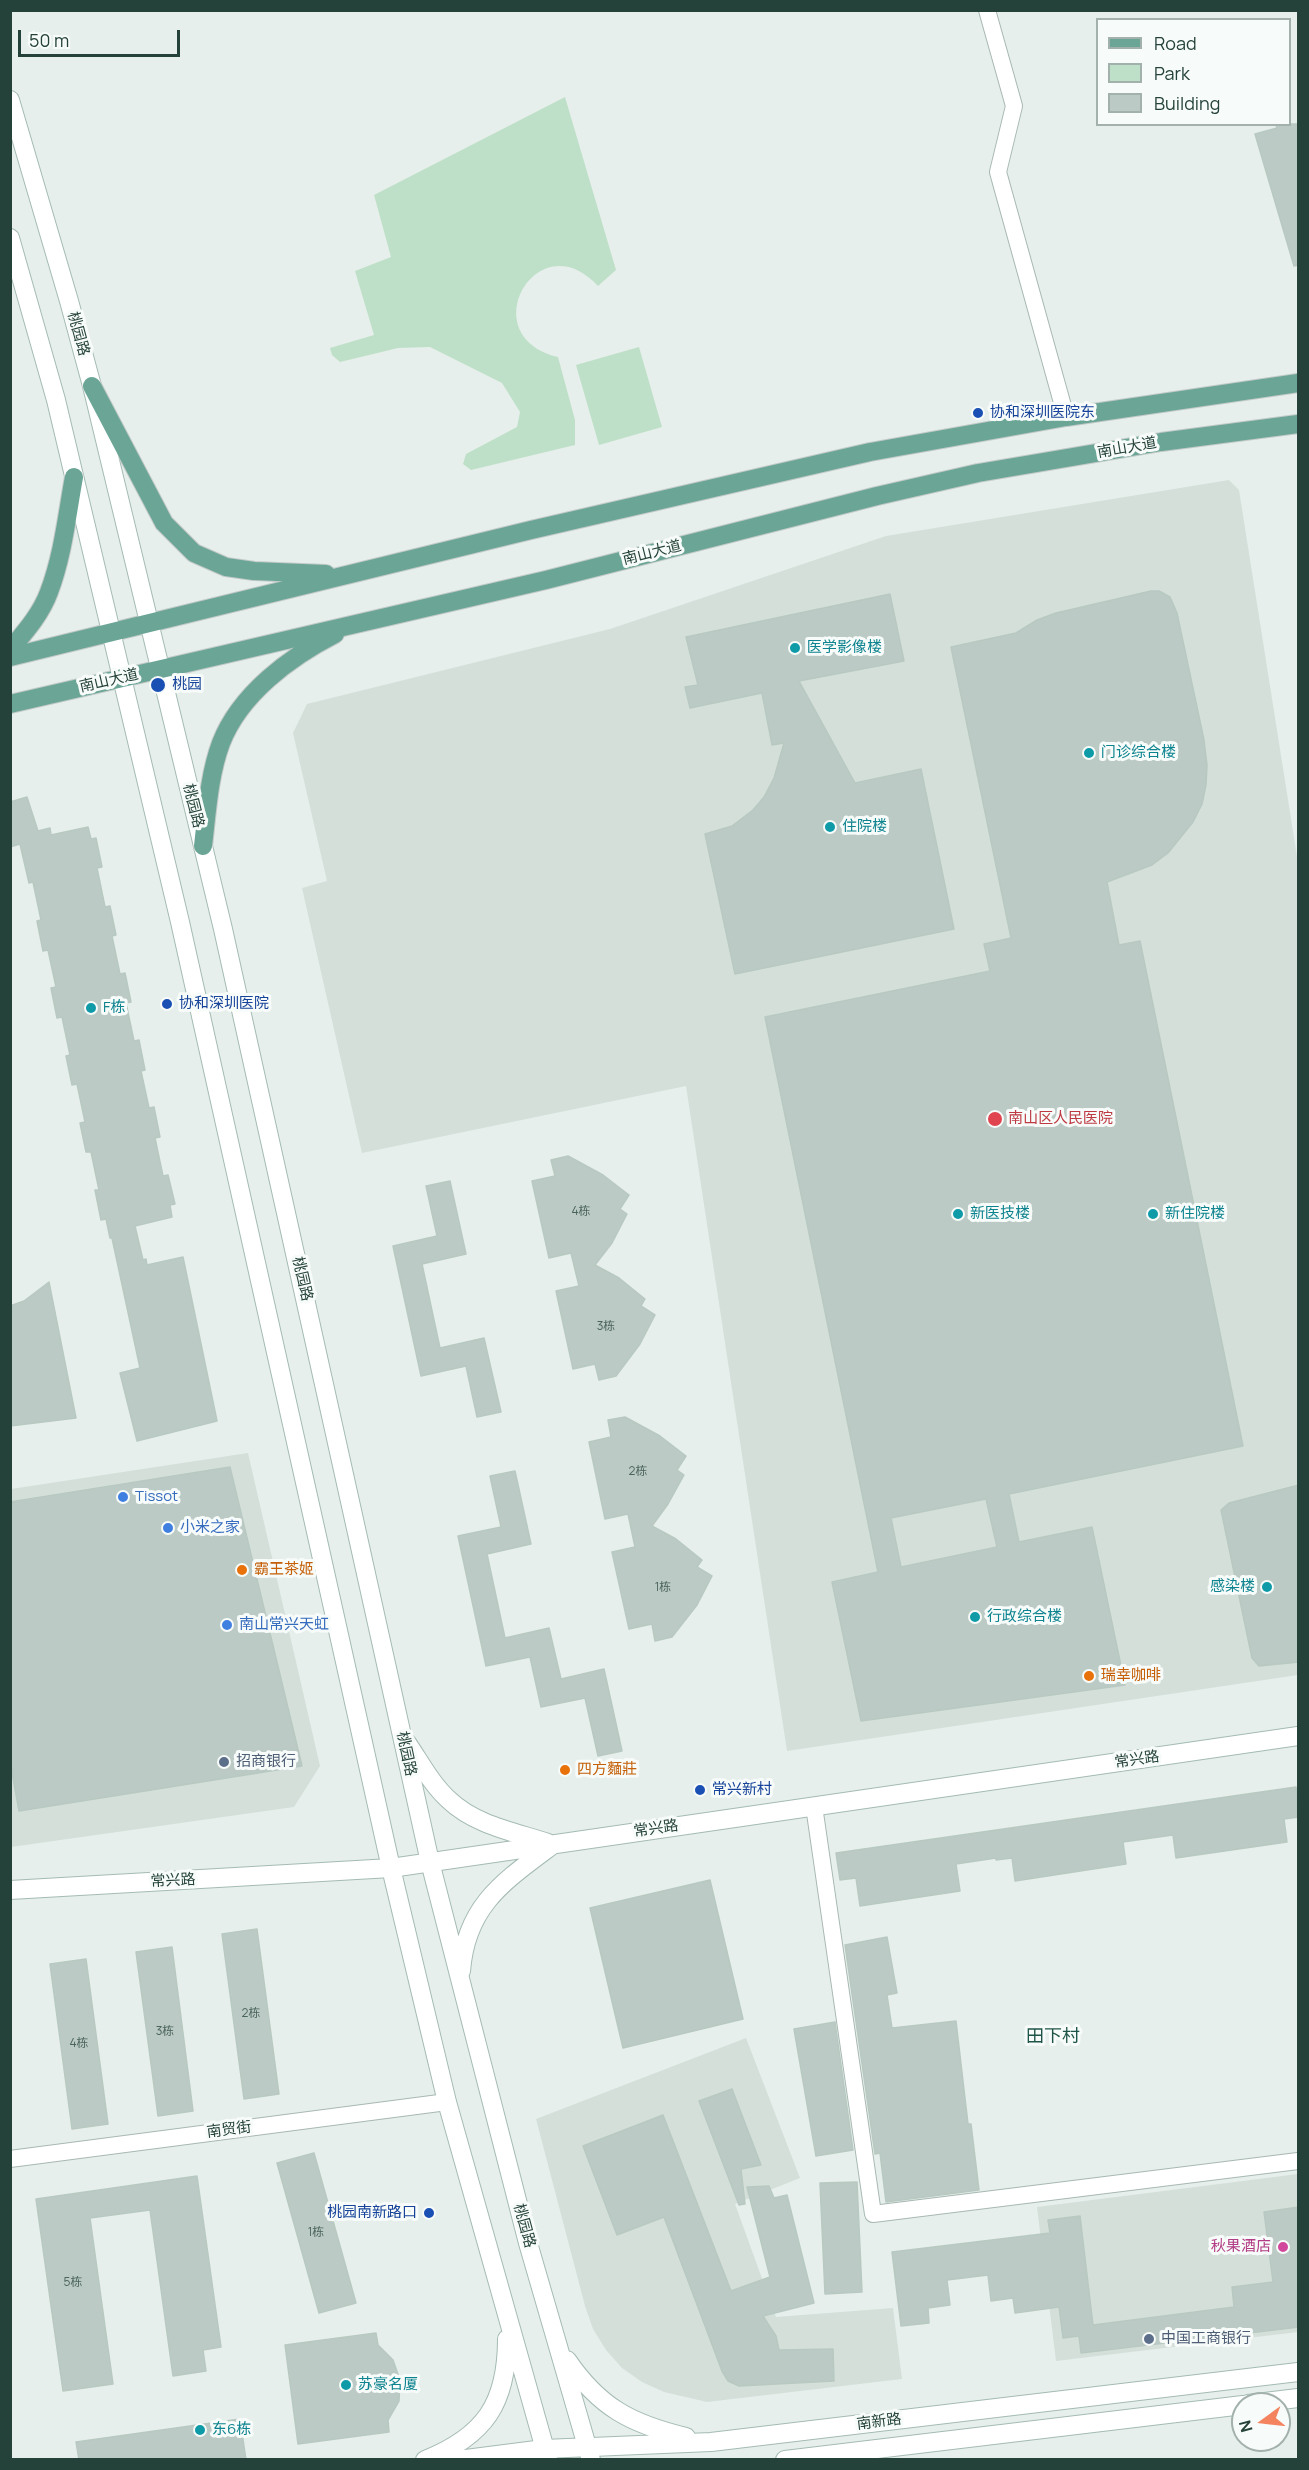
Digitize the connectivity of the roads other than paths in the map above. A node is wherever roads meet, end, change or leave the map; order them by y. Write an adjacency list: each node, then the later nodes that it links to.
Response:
1 (987, 10): 6 (street)
2 (10, 100): 5 (main road, 桃园路)
3 (10, 238): 8 (main road)
4 (1299, 383): 6 (main road)
5 (92, 386): 9 (main road); 11 (main road, 桃园路)
6 (1066, 417): 9 (main road)
7 (1299, 424): 10 (main road, 南山大道)
8 (74, 477): 12 (main road); 13 (main road)
9 (349, 574): 11 (main road)
10 (361, 621): 15 (main road, 南山大道); 18 (main road)
11 (149, 624): 12 (main road); 15 (main road, 桃园路)
12 (112, 633): 14 (main road); 16 (main road)
13 (10, 650)
14 (10, 657)
15 (160, 669): 16 (main road, 南山大道); 18 (main road, 桃园路)
16 (122, 678): 17 (main road, 南山大道); 24 (main road)
17 (10, 704)
18 (203, 846): 19 (main road, 桃园路)
19 (402, 1735): 22 (main road); 23 (main road, 桃园路)
20 (1299, 1736): 21 (main road, 常兴路)
21 (814, 1806): 22 (main road, 常兴路); 29 (street)
22 (552, 1845): 23 (main road, 常兴路); 26 (main road)
23 (430, 1862): 24 (main road, 常兴路); 26 (main road, 桃园路)
24 (391, 1868): 25 (main road, 常兴路); 27 (main road)
25 (10, 1890)
26 (462, 1988): 31 (main road, 桃园路)
27 (447, 2102): 28 (street, 南贸街); 30 (main road)
28 (10, 2159)
29 (1299, 2161)
30 (506, 2314): 36 (main road); 37 (main road)
31 (554, 2332): 34 (main road); 35 (main road, 桃园路)
32 (1299, 2372): 34 (main road, 南新路)
33 (1231, 2406): 39 (main road, 南新路)
34 (711, 2442): 35 (main road, 南新路)
35 (589, 2453): 36 (main road, 南新路)
36 (546, 2454): 38 (main road, 南新路)
37 (425, 2460)
38 (458, 2460)
39 (785, 2460)

